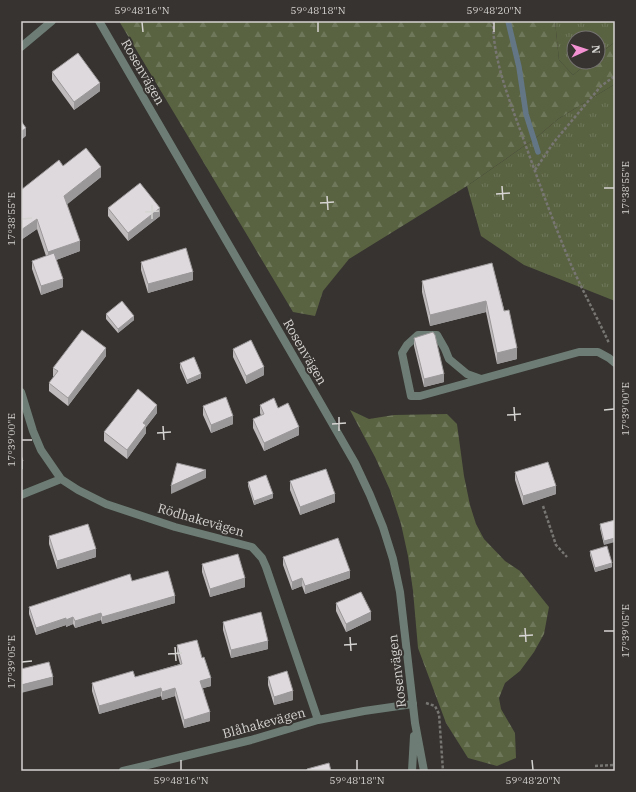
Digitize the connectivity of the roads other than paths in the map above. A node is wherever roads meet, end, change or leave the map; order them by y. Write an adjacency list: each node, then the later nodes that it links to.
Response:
1 (52, 21): 3 (street)
2 (99, 21): 9 (street, Rosenvägen)
3 (21, 47)
4 (615, 363): 5 (street)
5 (481, 379): 5 (street)
6 (21, 392): 7 (street, Rödhakevägen)
7 (61, 479): 8 (street); 10 (street, Rödhakevägen)
8 (21, 495)
9 (413, 704): 10 (street, Blåhakevägen); 11 (street, Rosenvägen)
10 (318, 720): 12 (street, Blåhakevägen)
11 (415, 723): 13 (street, Rosenvägen); 14 (street, Rosenvägen)
12 (123, 771)
13 (412, 771)
14 (424, 771)

